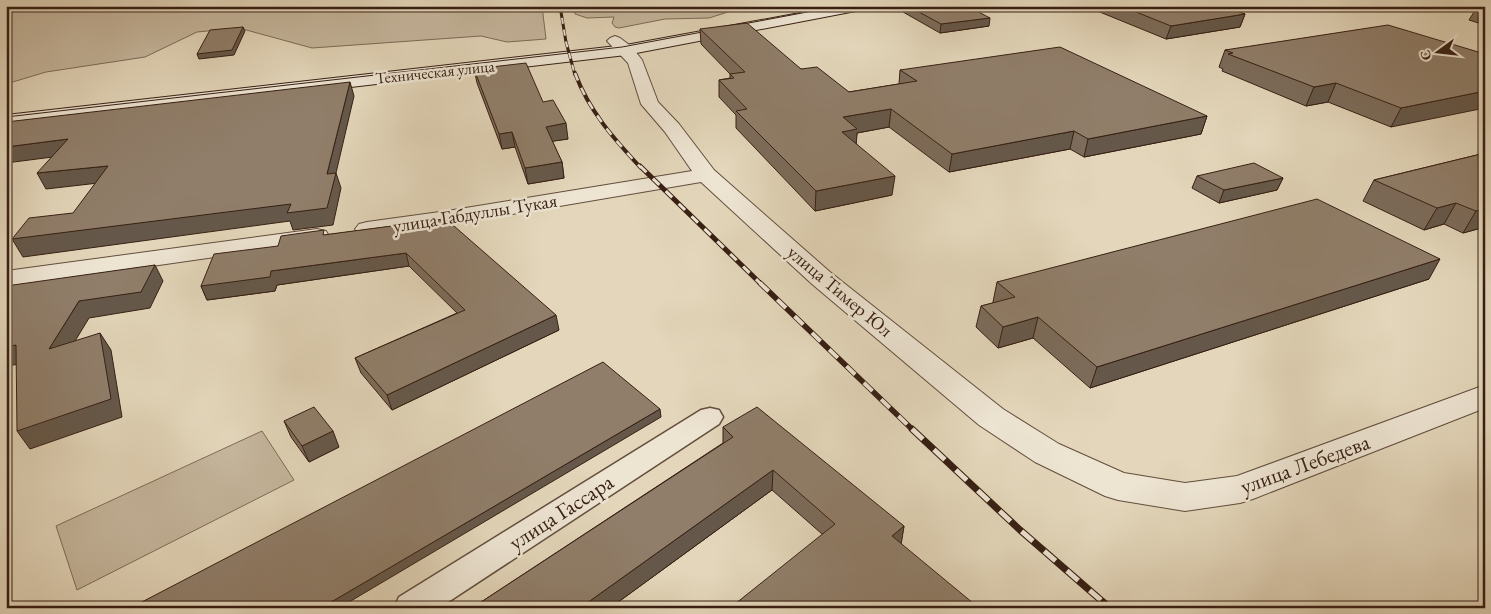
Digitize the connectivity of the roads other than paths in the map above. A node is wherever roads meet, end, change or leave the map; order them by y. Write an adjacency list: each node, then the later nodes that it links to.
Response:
1 (809, 6): 3 (main road, Техническая улица)
2 (861, 6): 3 (main road, Техническая улица)
3 (620, 46): 4 (main road, Техническая улица); 5 (main road, Техническая улица); 6 (main road, улица Тимер Юл)
4 (6, 109)
5 (6, 122)
6 (706, 175): 7 (main road, улица Габдуллы Тукая); 10 (main road, улица Тимер Юл)
7 (6, 279)
8 (1485, 396): 10 (main road, улица Лебедева)
9 (710, 417): 11 (street, улица Гассара)
10 (1118, 486)
11 (411, 608)

